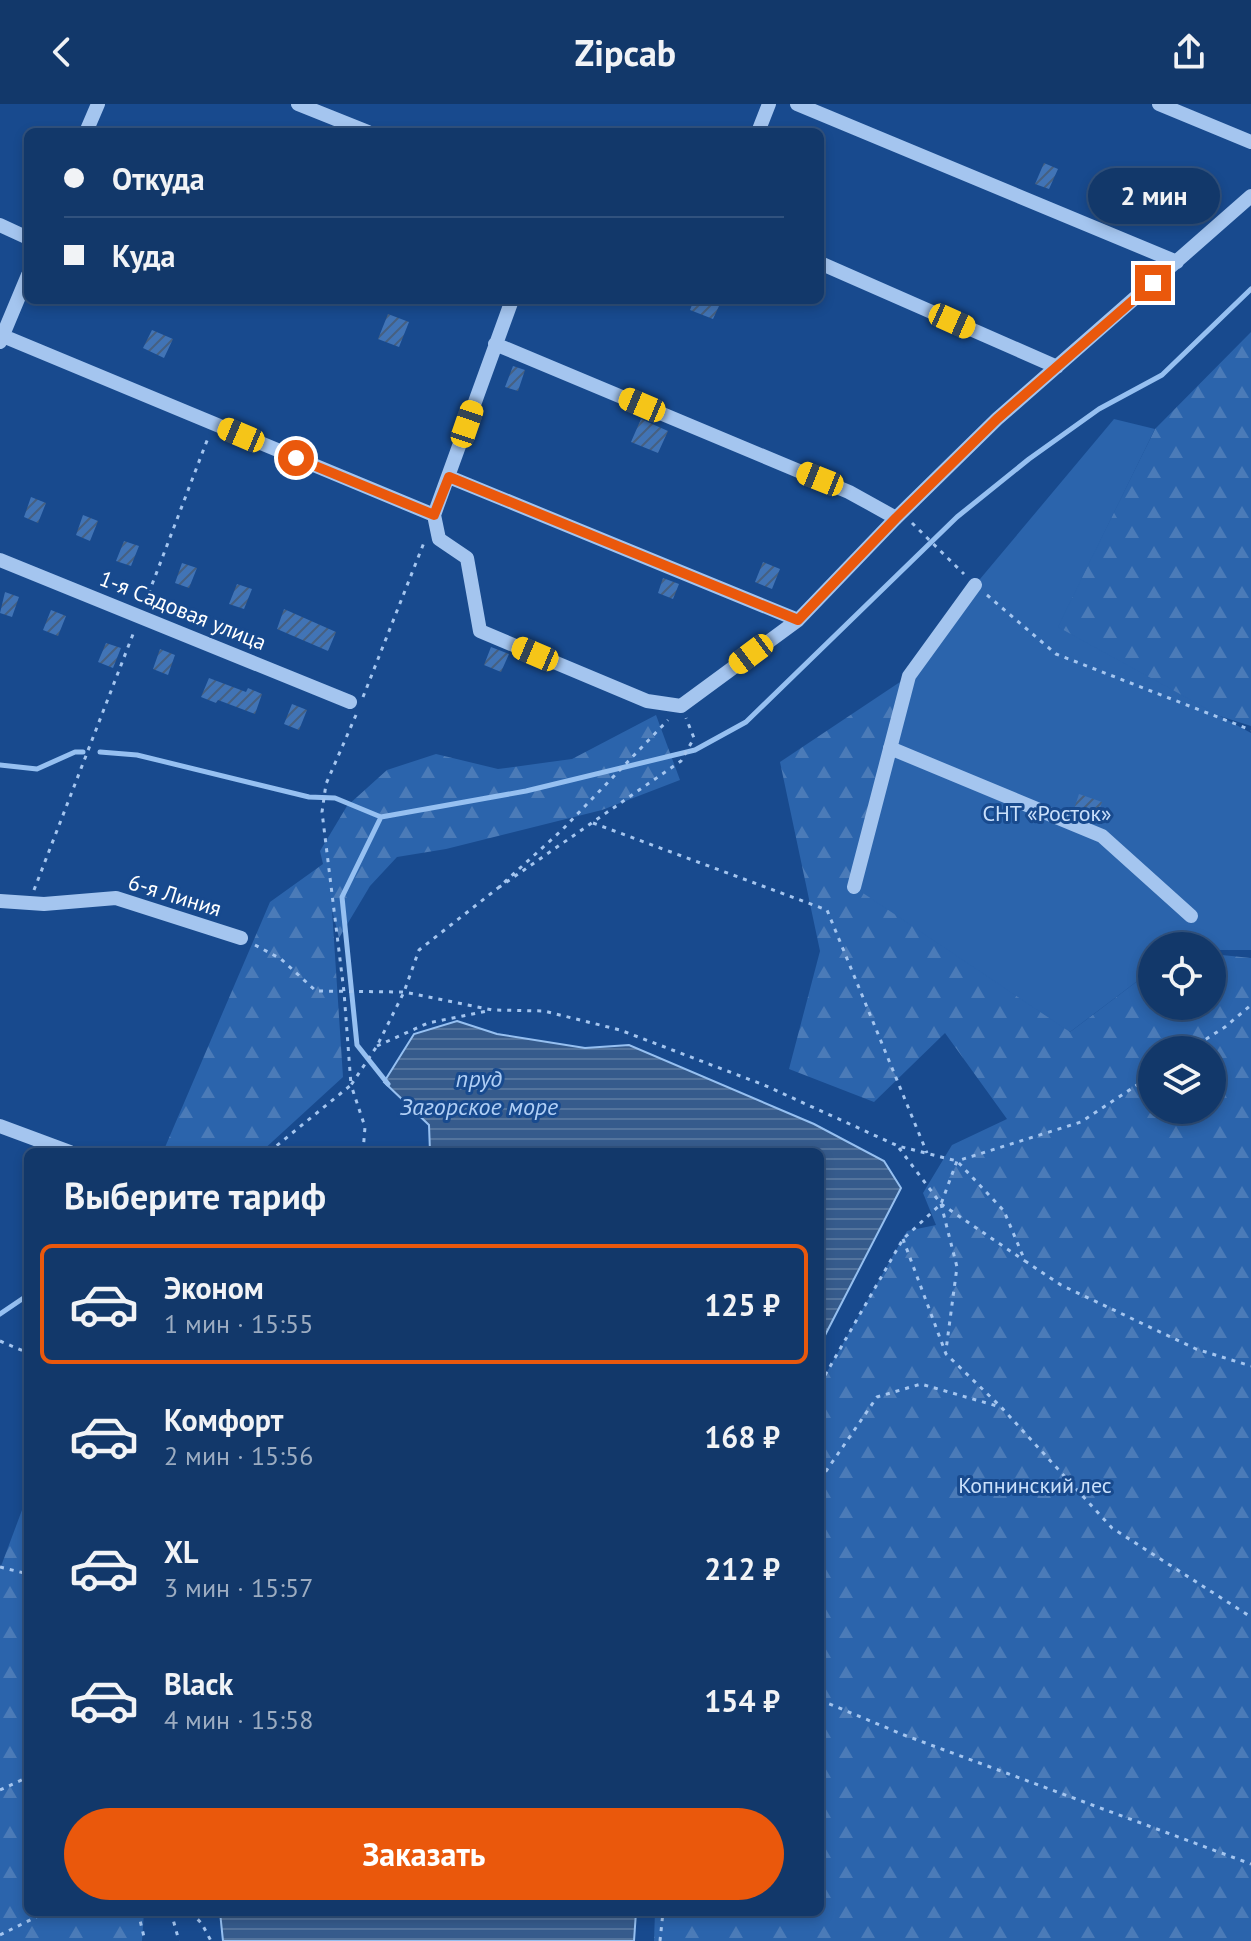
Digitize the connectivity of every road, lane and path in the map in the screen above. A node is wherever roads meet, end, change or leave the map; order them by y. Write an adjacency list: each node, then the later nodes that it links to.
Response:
1 (98, 104): 6 (street)
2 (298, 104): 7 (street)
3 (769, 104): 8 (street)
4 (797, 104): 13 (street)
5 (1159, 104): 9 (street)
6 (88, 128)
7 (358, 128)
8 (760, 128)
9 (1251, 142)
10 (1251, 196): 13 (street)
11 (0, 225): 12 (street)
12 (24, 236)
13 (1177, 262): 19 (street)
14 (824, 265): 19 (street)
15 (24, 284): 17 (street)
16 (508, 304): 18 (street)
17 (1, 339): 20 (street)
18 (495, 344): 21 (street); 23 (street)
19 (1057, 367): 23 (street)
20 (213, 423): 22 (street); 26 (path)
21 (449, 477): 22 (street); 27 (street)
22 (434, 515): 29 (street); 39 (path)
23 (896, 518): 25 (path); 27 (street)
24 (0, 560): 26 (street, 1-я Садовая улица)
25 (975, 585): 30 (path); 31 (street)
26 (139, 617): 28 (street, 1-я Садовая улица); 36 (path)
27 (798, 620): 29 (street)
28 (350, 702)
29 (681, 706): 32 (path); 34 (path)
30 (1251, 730)
31 (890, 748): 33 (street); 37 (street)
32 (592, 823): 34 (path); 52 (path)
33 (854, 887)
34 (498, 888): 40 (path)
35 (0, 901): 36 (street, 6-я Линия)
36 (29, 903): 38 (street, 6-я Линия)
37 (1191, 916)
38 (241, 938): 39 (path)
39 (345, 992): 40 (path); 46 (path)
40 (404, 992): 42 (path); 44 (path)
41 (1251, 1005): 43 (path)
42 (492, 1010): 44 (path); 48 (path)
43 (1211, 1036)
44 (377, 1046): 46 (path)
45 (1138, 1084): 53 (path)
46 (351, 1085): 50 (path); 51 (path)
47 (0, 1126): 49 (street)
48 (898, 1146): 52 (path); 54 (path)
49 (59, 1148)
50 (274, 1148)
51 (363, 1148)
52 (927, 1153): 53 (path)
53 (957, 1161): 54 (path); 56 (path)
54 (941, 1204): 55 (path); 56 (path); 59 (path)
55 (903, 1239): 59 (path); 61 (path)
56 (1025, 1261): 60 (path)
57 (0, 1341): 58 (path)
58 (24, 1351)
59 (946, 1354): 62 (path)
60 (1251, 1366)
61 (824, 1377)
62 (1001, 1407): 63 (path); 66 (path)
63 (824, 1474)
64 (0, 1567): 65 (path)
65 (24, 1573)
66 (1251, 1617)
67 (824, 1702): 70 (path)
68 (24, 1779): 69 (path)
69 (0, 1788)
70 (1251, 1864)
71 (38, 1916): 76 (path)
72 (139, 1916): 77 (path)
73 (172, 1916): 78 (path)
74 (195, 1916): 79 (path)
75 (663, 1916): 80 (path)
76 (0, 1935)
77 (145, 1941)
78 (179, 1941)
79 (211, 1941)
80 (660, 1941)

